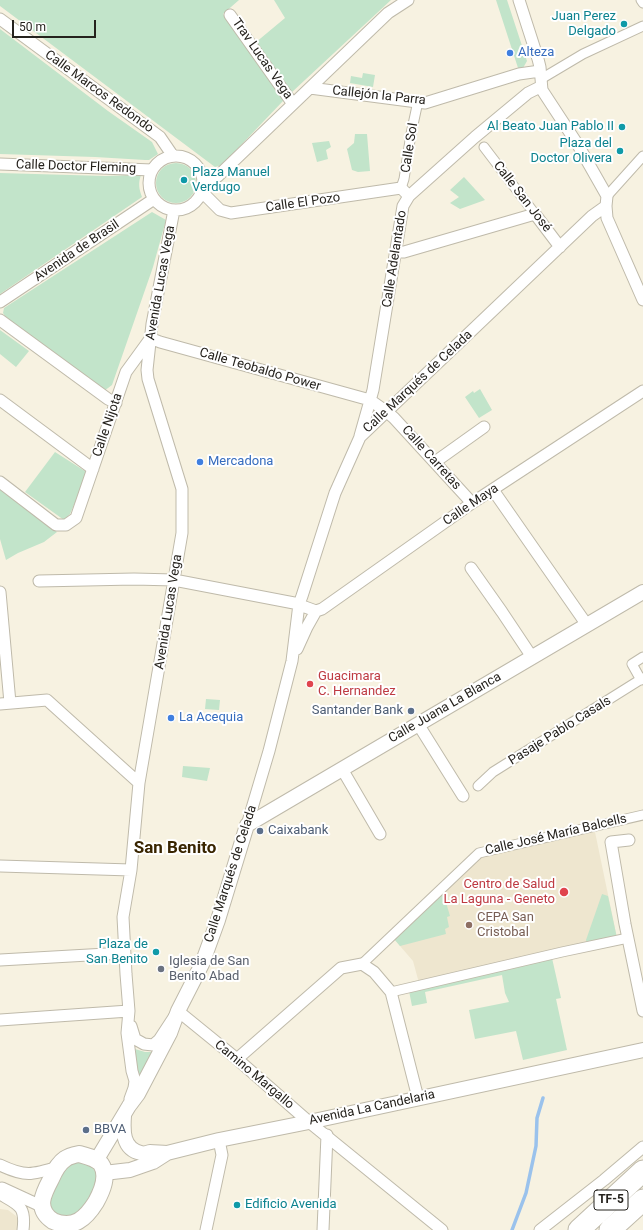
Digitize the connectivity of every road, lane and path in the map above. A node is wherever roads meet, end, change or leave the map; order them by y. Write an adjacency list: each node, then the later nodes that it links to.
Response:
1 (408, 0): 9 (street)
2 (519, 0): 8 (street)
3 (641, 0): 4 (street)
4 (643, 3)
5 (230, 15): 10 (street, Trav Lucas Vega)
6 (0, 19): 13 (street, Calle Marcos Redondo)
7 (643, 26): 8 (street)
8 (541, 80): 9 (street, Callejón la Parra); 18 (street, Calle Adelantado); 20 (street)
9 (310, 88): 10 (street)
10 (293, 104): 17 (street)
11 (417, 106): 18 (street, Calle Sol)
12 (484, 147): 22 (street, Calle San José)
13 (172, 156): 16 (street); 17 (street)
14 (643, 156): 20 (street)
15 (0, 164): 16 (street, Calle Doctor Fleming)
16 (152, 170): 19 (street)
17 (202, 187): 18 (street, Calle El Pozo); 21 (street)
18 (405, 192): 24 (street, Calle Adelantado)
19 (154, 199): 21 (street); 26 (street, Avenida de Brasil)
20 (606, 201): 23 (street, Calle Marqués de Celada); 25 (street)
21 (174, 210): 28 (street, Avenida Lucas Vega)
22 (535, 214): 23 (street, Calle San José); 24 (street)
23 (560, 246): 33 (street, Calle Marqués de Celada)
24 (396, 252): 31 (street, Calle Adelantado)
25 (643, 300)
26 (0, 302)
27 (0, 320): 32 (street)
28 (150, 338): 31 (street, Calle Teobaldo Power); 32 (street, Calle Nijota); 42 (street, Avenida Lucas Vega)
29 (643, 391): 39 (street, Calle Maya)
30 (0, 400): 37 (street)
31 (370, 400): 33 (street, Calle Carretas); 35 (street)
32 (116, 403): 37 (street, Calle Nijota)
33 (388, 412): 35 (street, Calle Marqués de Celada); 36 (street, Calle Carretas)
34 (484, 427): 36 (street)
35 (360, 437): 46 (street, Calle Marqués de Celada)
36 (435, 462): 40 (street, Calle Carretas)
37 (93, 469): 38 (street, Calle Nijota)
38 (0, 482)
39 (493, 490): 40 (street, Calle Maya); 48 (street)
40 (472, 503): 47 (street, Calle Maya)
41 (471, 568): 49 (street)
42 (174, 580): 43 (street); 46 (street); 56 (street, Avenida Lucas Vega)
43 (39, 581)
44 (0, 592): 53 (street)
45 (643, 592): 48 (street, Calle Juana La Blanca)
46 (299, 604): 47 (street); 51 (street, Calle Marqués de Celada)
47 (316, 611): 51 (street, Calle Marqués de Celada)
48 (587, 625): 49 (street, Calle Juana La Blanca)
49 (532, 657): 54 (street, Calle Juana La Blanca)
50 (643, 657): 52 (street)
51 (292, 661): 60 (street, Calle Marqués de Celada)
52 (642, 679): 57 (street, Pasaje Pablo Casals)
53 (5, 703): 56 (street)
54 (418, 724): 55 (street, Calle Juana La Blanca); 58 (street)
55 (342, 769): 60 (street, Calle Juana La Blanca); 61 (street)
56 (140, 784): 64 (street, Avenida Lucas Vega)
57 (478, 786)
58 (463, 796)
59 (643, 815): 68 (street, Calle José María Balcells)
60 (247, 825): 70 (street, Calle Marqués de Celada)
61 (380, 834)
62 (629, 840): 65 (street)
63 (0, 866): 64 (street)
64 (131, 870): 66 (street, Avenida Lucas Vega)
65 (628, 938): 69 (street); 71 (street)
66 (124, 953): 67 (street); 72 (street, Avenida Lucas Vega)
67 (0, 960)
68 (362, 964): 69 (street); 75 (street)
69 (391, 992): 76 (street)
70 (178, 1011): 72 (street, Avenida Lucas Vega); 75 (street, Camino Margallo); 77 (street, Calle Marqués de Celada)
71 (643, 1011)
72 (129, 1015): 73 (street); 77 (street, Avenida Lucas Vega)
73 (0, 1020)
74 (643, 1050): 76 (street, Avenida La Candelaria)
75 (237, 1059): 78 (street, Camino Margallo)
76 (418, 1098): 78 (street, Avenida La Candelaria)
77 (126, 1111): 82 (street); 85 (street, Calle Marqués de Celada)
78 (309, 1122): 79 (street, Camino Margallo); 80 (street, Avenida La Candelaria)
79 (327, 1135): 96 (street); 97 (street, Camino Margallo)
80 (219, 1140): 82 (street, Avenida La Candelaria); 95 (street)
81 (643, 1147): 98 (street)
82 (167, 1153): 85 (street, Avenida La Candelaria)
83 (0, 1165): 84 (street)
84 (58, 1167): 85 (main road); 91 (main road)
85 (100, 1167): 92 (main road)
86 (643, 1171): 99 (highway, TF-5)
87 (0, 1186): 91 (street)
88 (0, 1194): 94 (street)
89 (643, 1200): 100 (highway, TF-5)
90 (643, 1216): 101 (highway)
91 (44, 1218): 93 (main road)
92 (83, 1225): 93 (main road)
93 (65, 1228)
94 (23, 1230)
95 (206, 1230)
96 (323, 1230)
97 (442, 1230)
98 (540, 1230)
99 (579, 1230)
100 (610, 1230)
101 (626, 1230)

